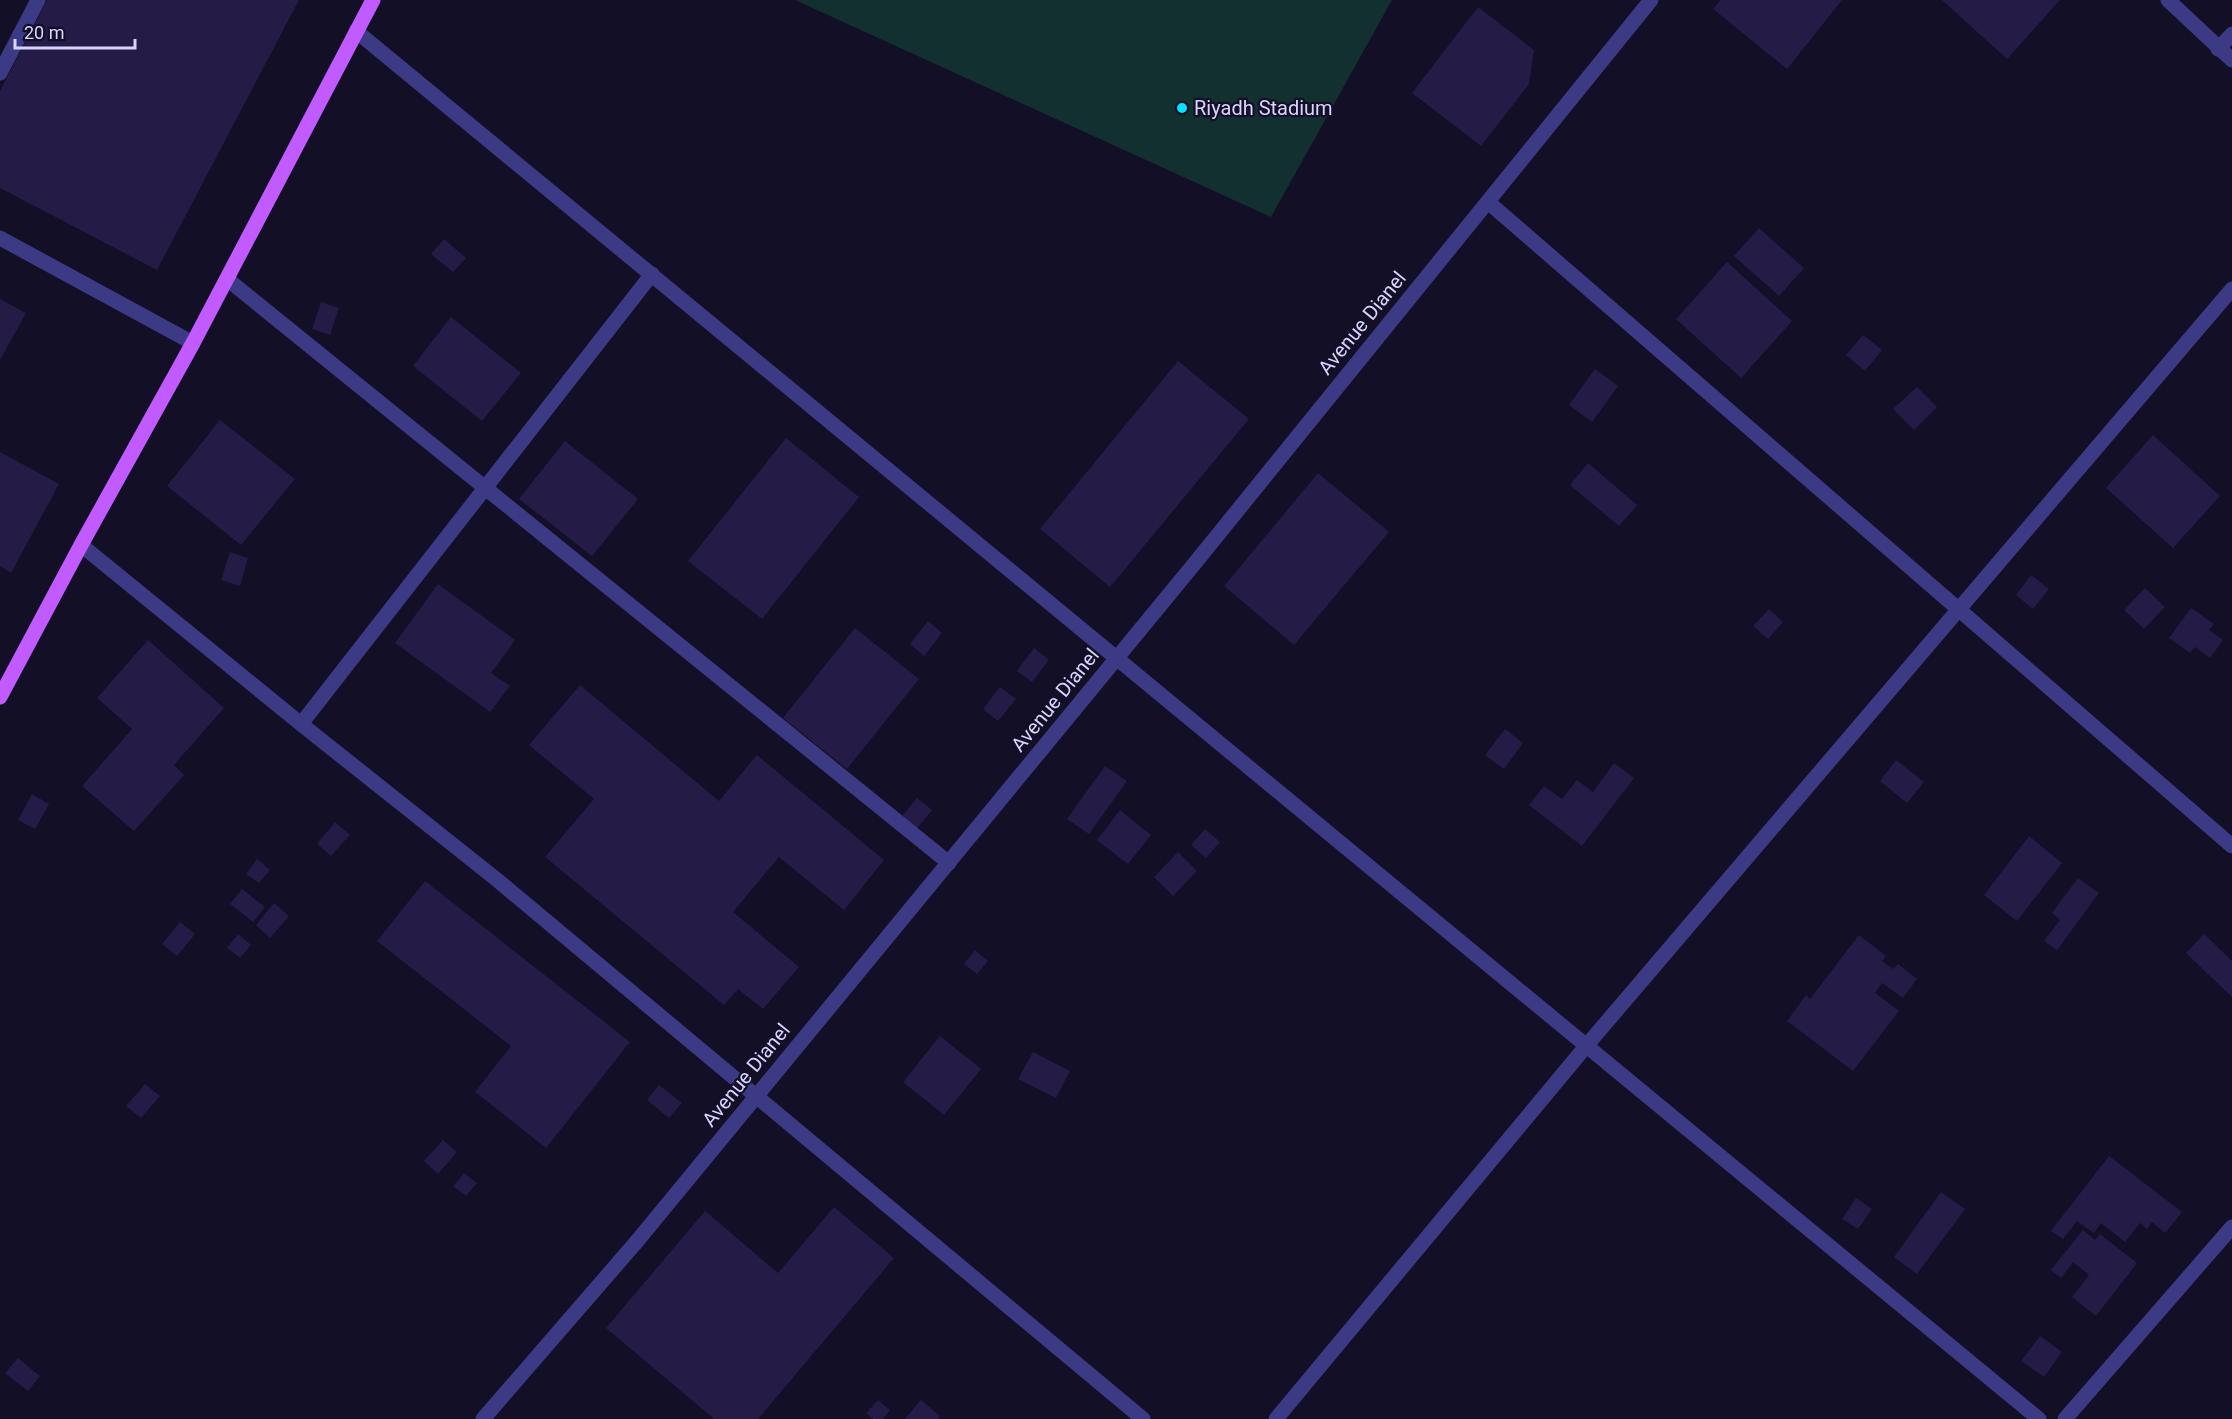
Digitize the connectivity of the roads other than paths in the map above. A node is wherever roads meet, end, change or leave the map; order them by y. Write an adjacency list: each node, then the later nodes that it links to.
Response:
1 (38, 0): 9 (street)
2 (373, 0): 5 (main road)
3 (1651, 0): 10 (street, Avenue Dianel)
4 (2168, 0): 7 (street)
5 (356, 31): 12 (street); 13 (main road)
6 (2232, 34): 7 (street)
7 (2218, 49): 8 (street)
8 (2232, 60)
9 (0, 73)
10 (1488, 202): 18 (street); 19 (street, Avenue Dianel)
11 (0, 238): 15 (street)
12 (652, 274): 16 (street); 19 (street)
13 (227, 279): 15 (main road); 16 (street)
14 (2232, 289): 18 (street)
15 (194, 343): 17 (main road)
16 (486, 487): 21 (street); 23 (street)
17 (81, 545): 20 (main road); 21 (street)
18 (1958, 610): 22 (street); 24 (street)
19 (1118, 657): 23 (street, Avenue Dianel); 24 (street)
20 (0, 697)
21 (300, 724): 25 (street)
22 (2232, 846)
23 (949, 863): 25 (street, Avenue Dianel)
24 (1587, 1045): 29 (street); 30 (street)
25 (757, 1095): 27 (street, Avenue Dianel); 28 (street)
26 (2232, 1227): 31 (street)
27 (483, 1419)
28 (1143, 1419)
29 (1276, 1419)
30 (2039, 1419)
31 (2065, 1419)

